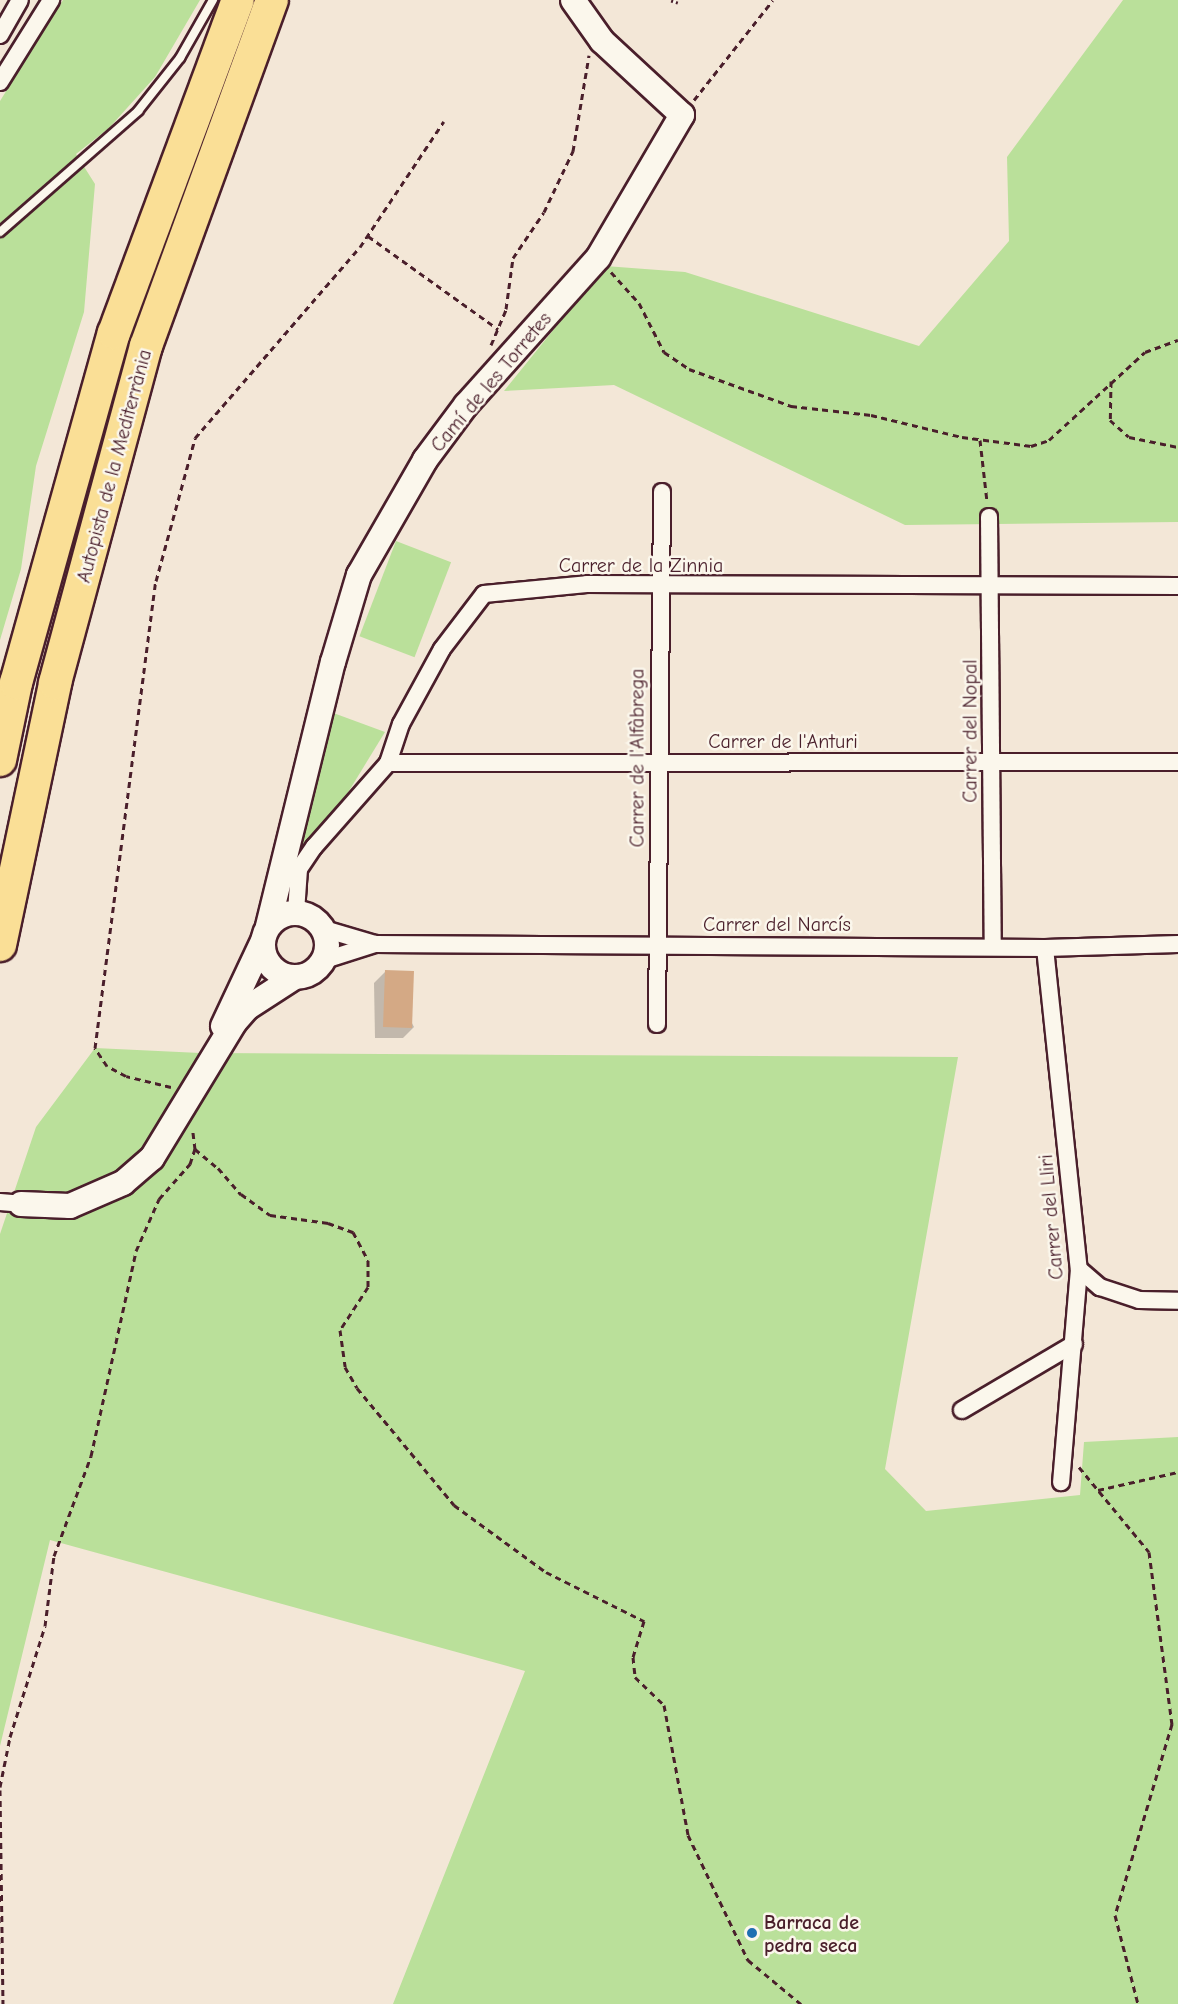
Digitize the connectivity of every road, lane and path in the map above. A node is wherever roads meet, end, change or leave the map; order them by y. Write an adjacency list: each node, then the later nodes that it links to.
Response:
1 (21, 0): 8 (street)
2 (51, 0): 10 (street)
3 (213, 0): 13 (lane)
4 (238, 0): 25 (highway, Autopista de la Mediterrània)
5 (272, 0): 35 (highway, Autopista de la Mediterrània)
6 (573, 0): 9 (street)
7 (773, 0): 11 (path)
8 (0, 35)
9 (602, 41): 11 (street); 14 (path)
10 (0, 81)
11 (682, 115): 15 (street, Camí de les Torretes)
12 (444, 121): 14 (path)
13 (0, 232)
14 (368, 236): 43 (path)
15 (598, 258): 18 (path); 32 (street, Camí de les Torretes)
16 (1178, 340): 17 (path)
17 (1112, 381): 18 (path); 19 (path)
18 (980, 440): 21 (path)
19 (1178, 447)
20 (662, 492): 22 (street, Carrer de l'Alfàbrega)
21 (988, 514): 23 (street, Carrer del Nopal)
22 (659, 585): 23 (street, Carrer de la Zinnia); 26 (street, Carrer de l'Alfàbrega); 29 (street, Carrer de la Zinnia)
23 (992, 586): 24 (street, Carrer de la Zinnia); 27 (street, Carrer del Nopal)
24 (1178, 586)
25 (0, 760)
26 (659, 762): 27 (street, Carrer de l'Anturi); 29 (street, Carrer de l'Anturi); 36 (street, Carrer de l'Alfàbrega)
27 (990, 762): 28 (street, Carrer de l'Anturi); 37 (street, Carrer del Nopal)
28 (1178, 762)
29 (388, 763): 30 (street, Carrer de la Zinnia)
30 (296, 912): 31 (street); 32 (street)
31 (324, 929): 33 (street, Carrer del Narcís); 39 (street)
32 (266, 934): 40 (street); 42 (street, Camí de les Torretes)
33 (375, 944): 36 (street, Carrer del Narcís); 39 (street, Carrer del Narcís)
34 (1178, 944): 38 (street, Carrer del Narcís)
35 (0, 945)
36 (657, 945): 37 (street, Carrer del Narcís); 41 (street, Carrer de l'Alfàbrega)
37 (993, 945): 38 (street, Carrer del Narcís)
38 (1045, 948): 45 (street, Carrer del Lliri)
39 (322, 961): 40 (street)
40 (295, 977): 42 (street, Camí de les Torretes)
41 (657, 1024)
42 (204, 1072): 43 (street, Camí de les Torretes)
43 (189, 1100): 44 (street, Camí de les Torretes)
44 (11, 1203)
45 (1079, 1269): 46 (street); 47 (street, Carrer del Lliri)
46 (1178, 1300)
47 (1074, 1344): 48 (street); 49 (street, Carrer del Lliri)
48 (963, 1410)
49 (1064, 1450): 51 (street, Carrer del Lliri); 52 (path)
50 (1178, 1472): 52 (path)
51 (1061, 1482)
52 (1097, 1490): 56 (path)
53 (0, 1788): 54 (path); 55 (path)
54 (3, 2004)
55 (801, 2004)
56 (1138, 2004)

